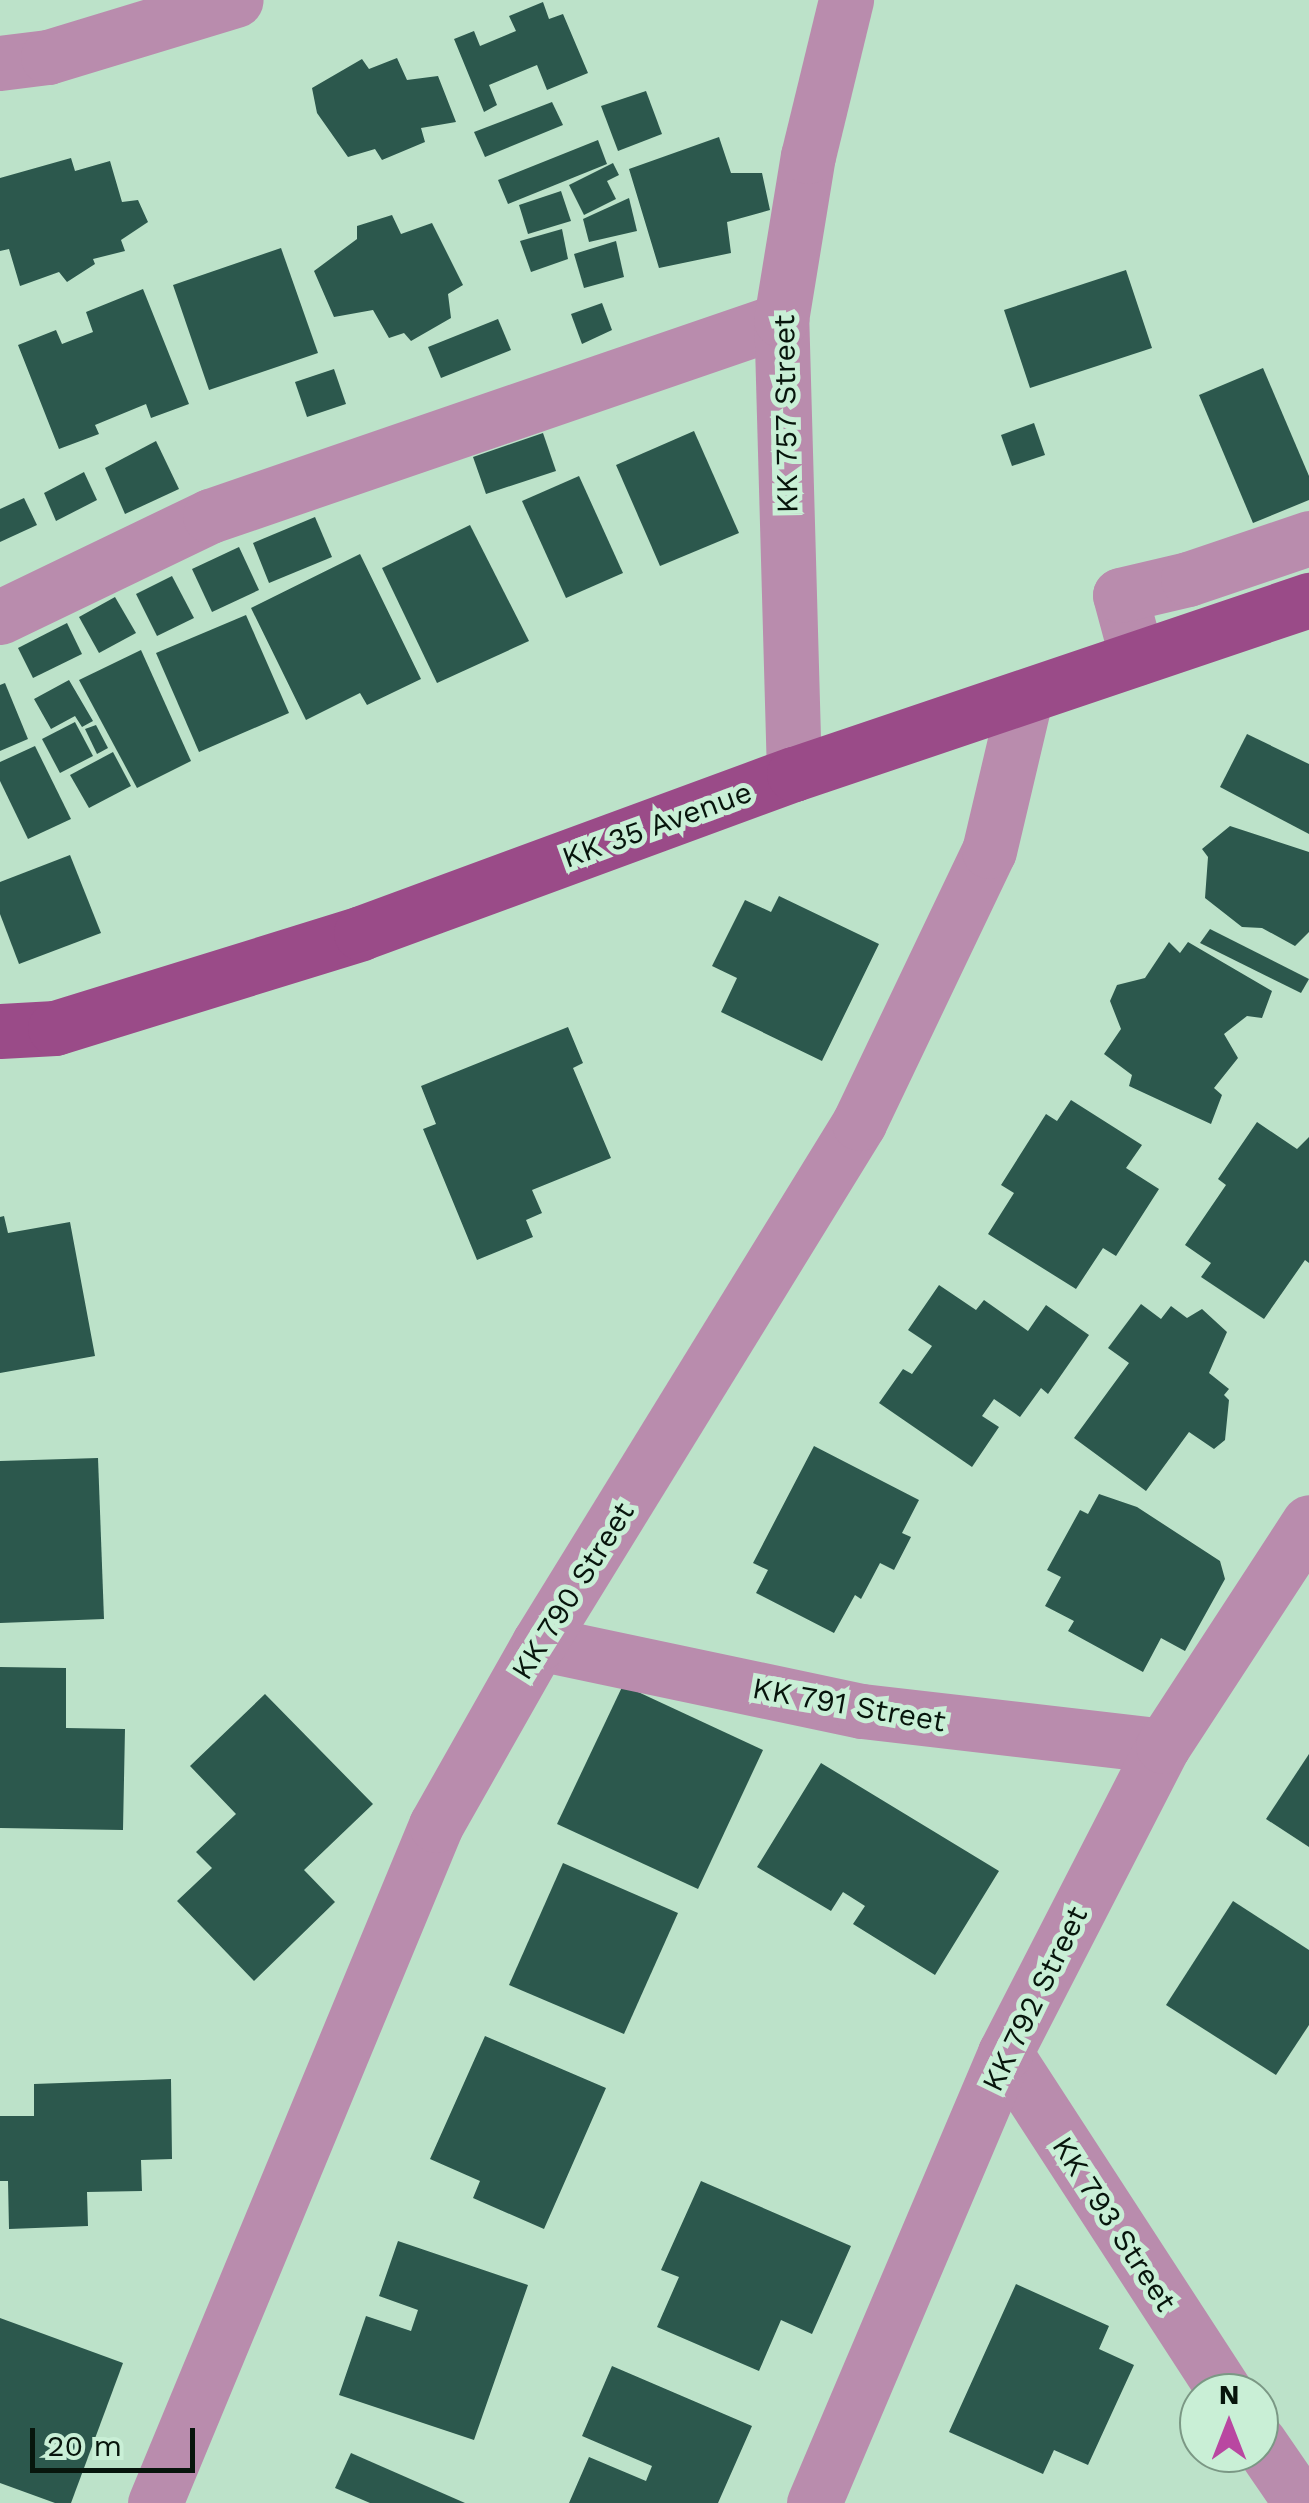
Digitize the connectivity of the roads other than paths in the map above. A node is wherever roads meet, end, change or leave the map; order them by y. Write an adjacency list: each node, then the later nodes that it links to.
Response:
1 (236, 0): 3 (street)
2 (846, 0): 4 (street, KK 757 Street)
3 (0, 63)
4 (781, 320): 7 (street); 10 (street, KK 757 Street)
5 (1309, 538): 8 (street)
6 (1309, 600): 8 (main road, KK 35 Avenue)
7 (0, 618)
8 (1137, 658): 9 (main road, KK 35 Avenue)
9 (1025, 699): 10 (main road, KK 35 Avenue); 13 (street, KK 790 Street)
10 (794, 774): 11 (main road, KK 35 Avenue)
11 (0, 1031)
12 (1309, 1522): 14 (street, KK 792 Street)
13 (539, 1644): 14 (street, KK 791 Street); 18 (street, KK 790 Street)
14 (1163, 1746): 15 (street, KK 792 Street)
15 (1005, 2053): 16 (street, KK 793 Street); 19 (street, KK 792 Street)
16 (1213, 2373)
17 (1279, 2471): 20 (street)
18 (155, 2503)
19 (814, 2503)
20 (1301, 2503)

